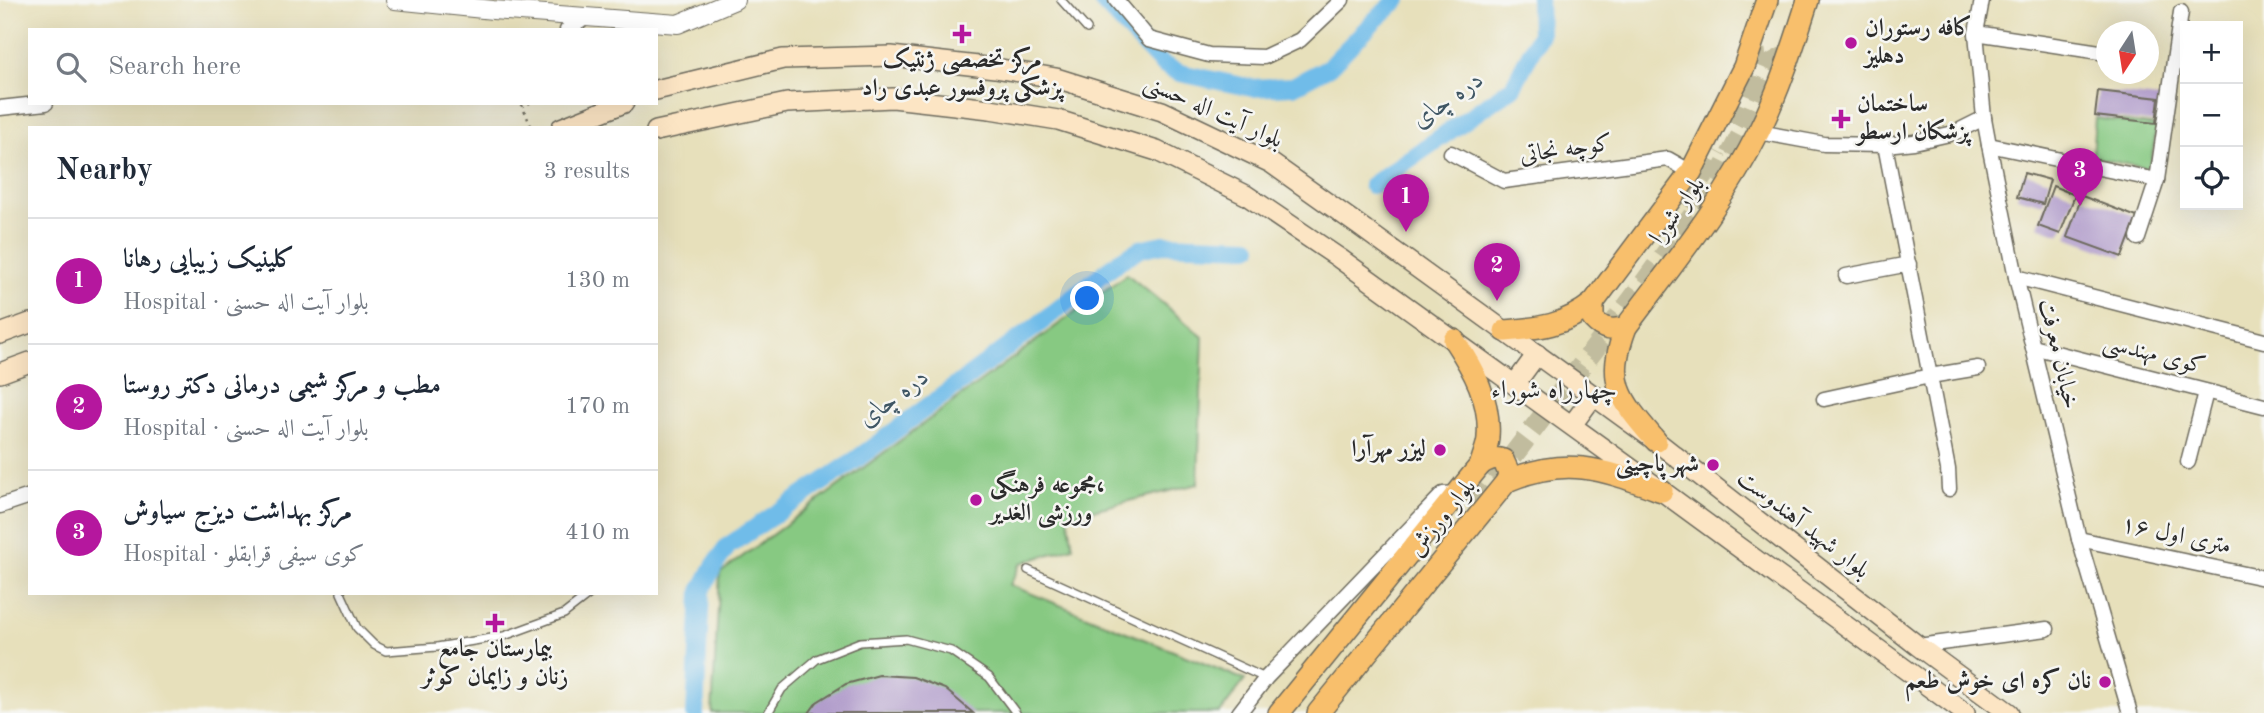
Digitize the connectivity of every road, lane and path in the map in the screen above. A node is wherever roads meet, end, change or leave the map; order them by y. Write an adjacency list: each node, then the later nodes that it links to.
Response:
1 (395, 0): 9 (street)
2 (735, 0): 11 (street)
3 (1061, 0): 13 (lane)
4 (1116, 0): 5 (street)
5 (1342, 0)
6 (1767, 0): 29 (main road, بلوار شورا)
7 (1808, 0): 25 (main road, بلوار شورا)
8 (1982, 0): 14 (street, خیابان معرفت)
9 (493, 5): 11 (street)
10 (2181, 12): 30 (street)
11 (587, 17): 12 (street)
12 (570, 28)
13 (1087, 29)
14 (1976, 33): 15 (street); 21 (street, خیابان معرفت)
15 (2096, 51)
16 (658, 90): 38 (main road, بلوار آیت اله حسنی)
17 (28, 105): 20 (street)
18 (525, 105): 22 (path)
19 (619, 105): 23 (main road)
20 (0, 108)
21 (1984, 118): 26 (street); 27 (street, خیابان معرفت)
22 (530, 126)
23 (566, 126)
24 (658, 131): 40 (main road)
25 (1759, 132): 26 (street); 37 (main road, بلوار شورا)
26 (1885, 145): 32 (street)
27 (1989, 145): 30 (street); 34 (street, خیابان معرفت)
28 (1451, 153): 29 (street, کوچه نجاتی)
29 (1691, 172): 35 (main road, بلوار شورا)
30 (2157, 180): 31 (street)
31 (2138, 238)
32 (1909, 264): 33 (street); 48 (street)
33 (1846, 276)
34 (2016, 277): 41 (street); 42 (street, خیابان معرفت)
35 (1593, 303): 37 (main road); 38 (main road, بلوار شورا)
36 (28, 324): 39 (main road)
37 (1626, 327): 55 (main road, بلوار شورا)
38 (1504, 331): 43 (main road, بلوار آیت اله حسنی)
39 (0, 334)
40 (1454, 340): 49 (main road); 57 (main road, بلوار ورزش)
41 (2264, 341)
42 (2033, 347): 50 (street, کوی مهندسی); 64 (street, خیابان معرفت)
43 (1537, 354): 47 (main road, بلوار آیت اله حسنی); 49 (main road)
44 (28, 363): 46 (main road)
45 (1978, 368): 48 (street)
46 (0, 373)
47 (1566, 375): 51 (main road, بلوار شهید آهندوست)
48 (1930, 376): 52 (street); 59 (street)
49 (1515, 384): 54 (main road)
50 (2206, 392): 53 (street, کوی مهندسی); 56 (street)
51 (1594, 396): 54 (main road); 55 (main road, بلوار شهید آهندوست)
52 (1824, 399)
53 (2264, 407)
54 (1572, 425): 60 (main road)
55 (1656, 441): 70 (main road, بلوار شهید آهندوست)
56 (2188, 462)
57 (1481, 464): 58 (main road); 61 (main road, بلوار ورزش)
58 (1507, 481): 60 (main road, بلوار ورزش); 76 (main road, بلوار ورزش)
59 (1949, 489)
60 (1662, 491): 77 (main road)
61 (1458, 493): 71 (street); 75 (main road, بلوار ورزش)
62 (28, 497): 63 (street)
63 (0, 506)
64 (2079, 539): 66 (street, ۱۶ متری اول); 79 (street, خیابان معرفت)
65 (1028, 570): 71 (lane)
66 (2264, 578)
67 (342, 595): 68 (lane)
68 (588, 595)
69 (2047, 629): 70 (street)
70 (1918, 646): 78 (main road, بلوار شهید آهندوست)
71 (1266, 678): 74 (street)
72 (768, 713): 73 (lane)
73 (1016, 713)
74 (1239, 713)
75 (1279, 713)
76 (1318, 713)
77 (1965, 713)
78 (2010, 713)
79 (2130, 713)

